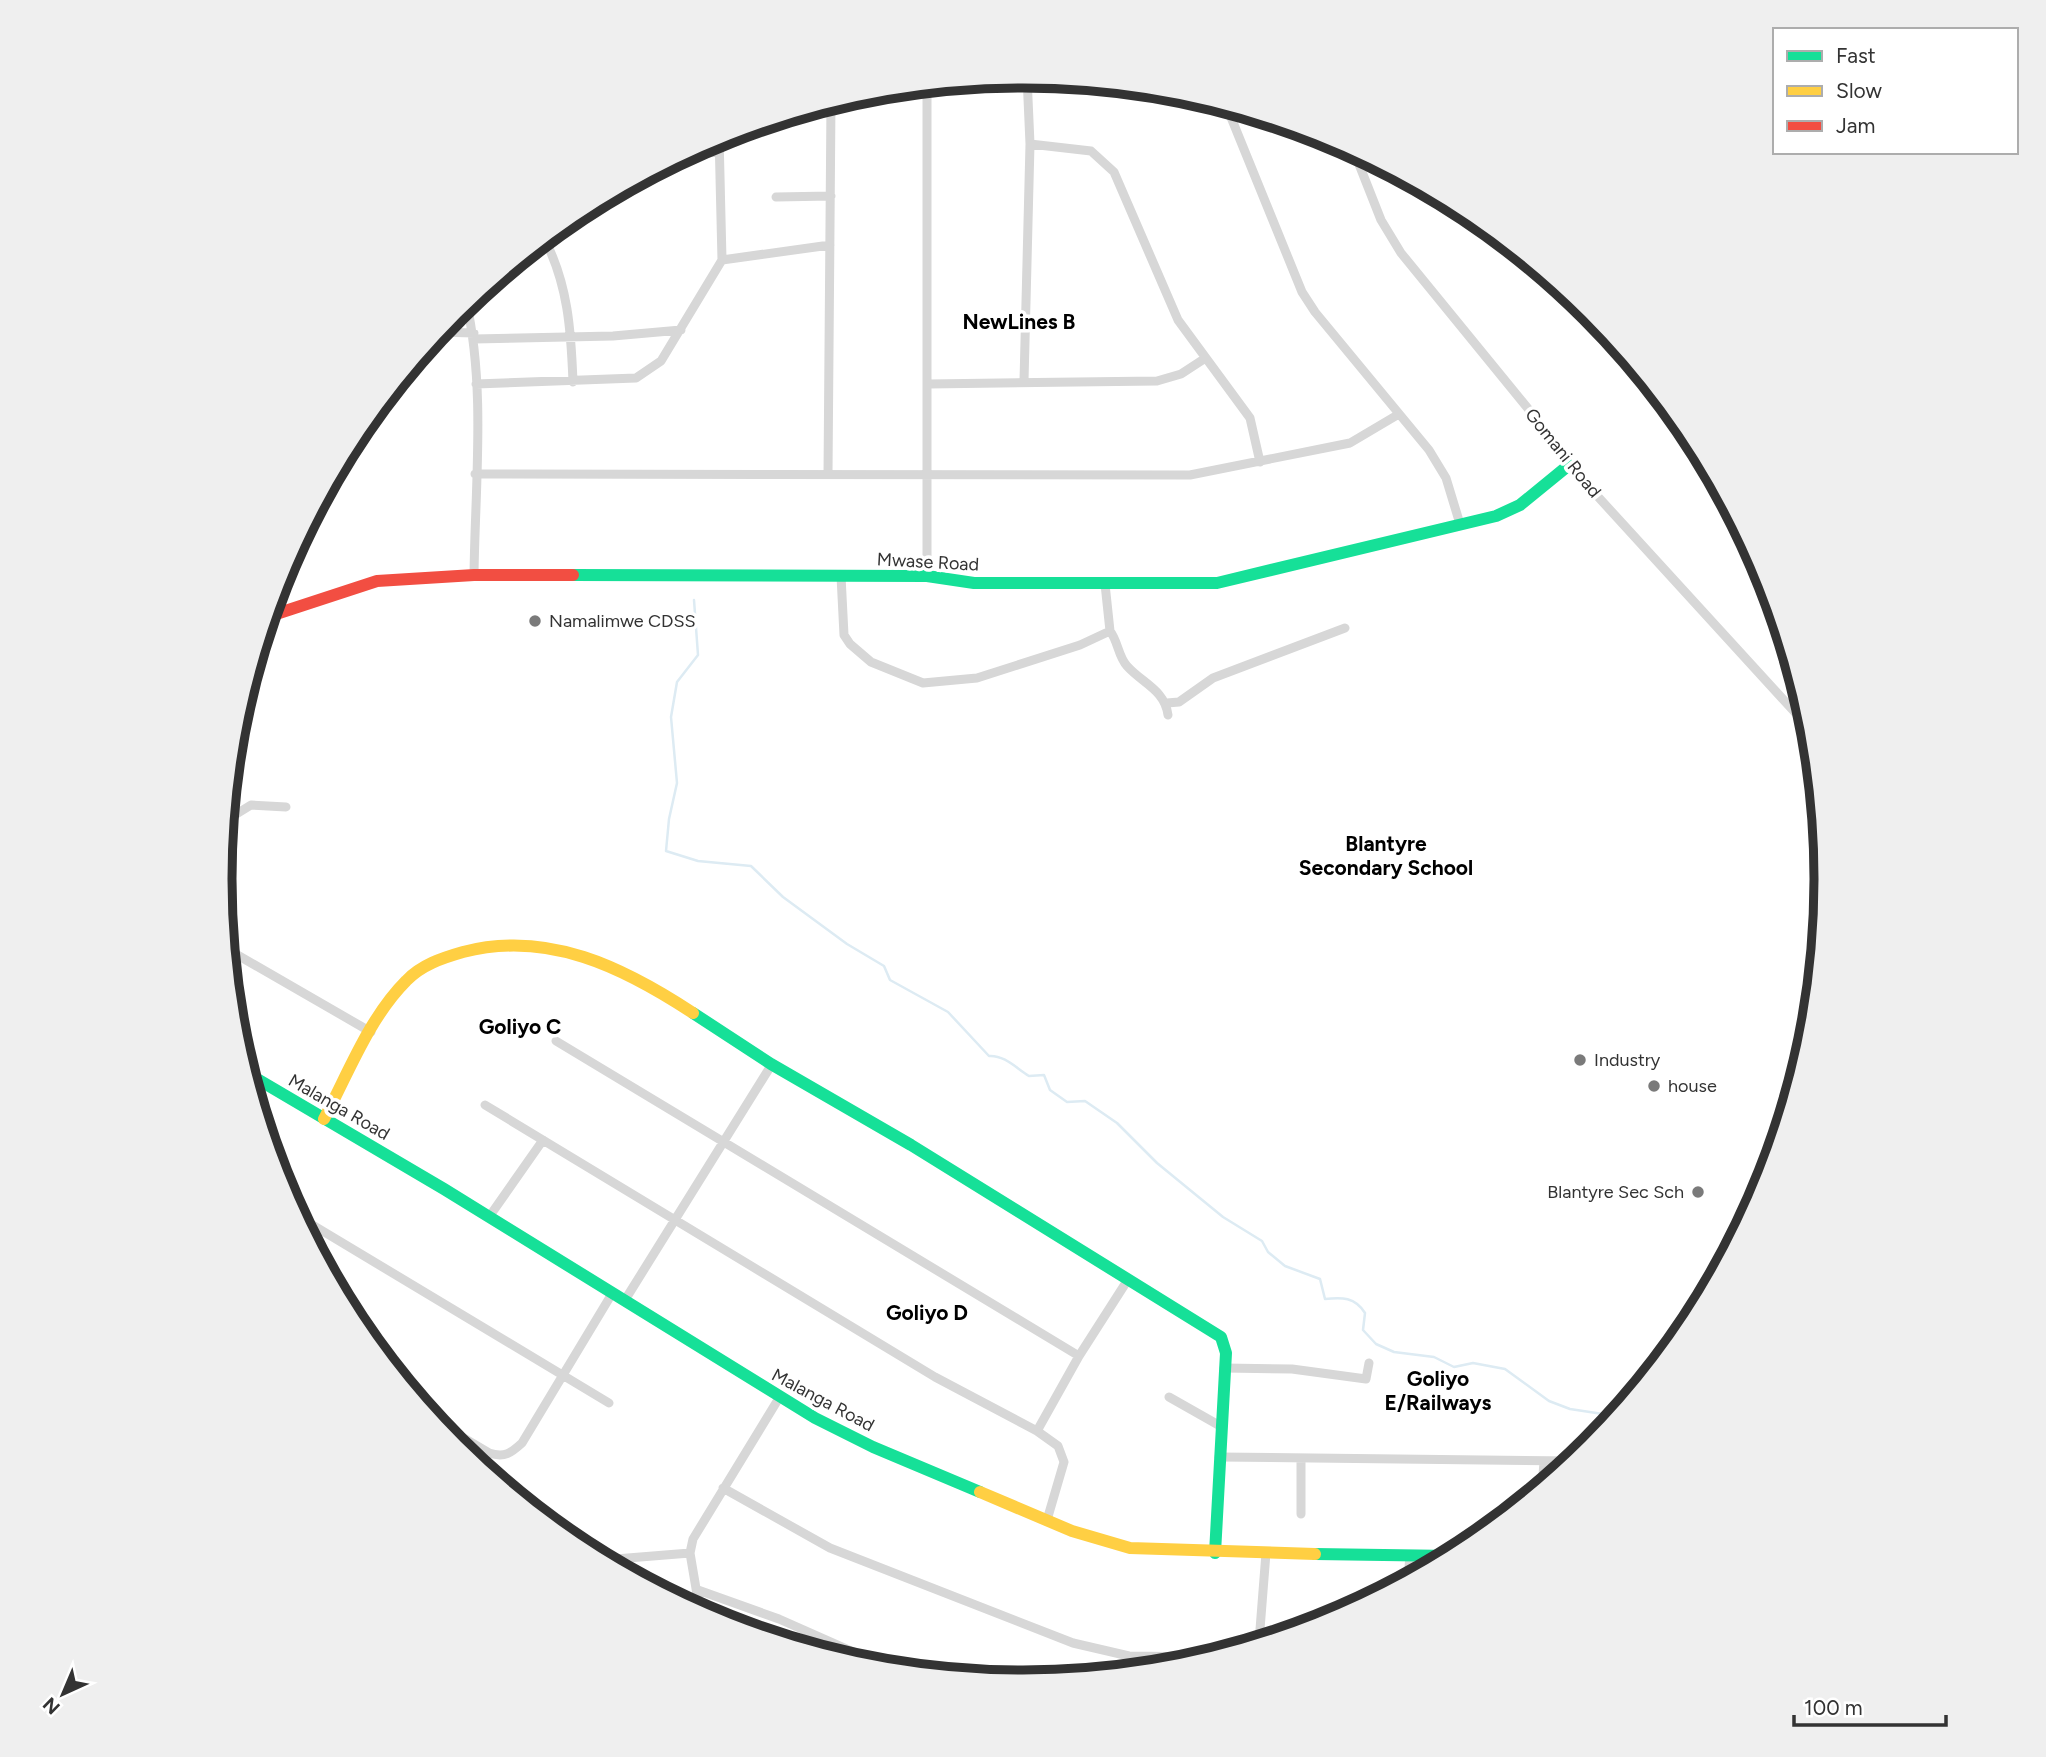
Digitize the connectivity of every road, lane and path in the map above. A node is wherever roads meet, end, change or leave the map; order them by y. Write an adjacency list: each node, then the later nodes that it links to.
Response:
1 (1028, 88): 5 (street)
2 (927, 93): 24 (street)
3 (831, 111): 10 (street)
4 (1230, 115): 25 (street)
5 (1030, 144): 20 (street); 21 (street)
6 (719, 148): 7 (street)
7 (719, 152): 8 (street); 14 (street)
8 (709, 153)
9 (1358, 162): 27 (street, Gomani Road)
10 (831, 196): 11 (street); 13 (street)
11 (776, 197)
12 (548, 246): 19 (street)
13 (830, 246): 14 (street); 29 (street)
14 (722, 260): 16 (street)
15 (470, 314): 18 (street)
16 (681, 330): 19 (street); 22 (street)
17 (450, 333): 18 (street)
18 (474, 336): 19 (street); 23 (street)
19 (571, 337): 22 (street)
20 (1204, 359): 21 (street); 26 (street)
21 (1024, 381): 24 (street)
22 (573, 382): 23 (street)
23 (476, 384): 28 (street)
24 (929, 384): 30 (street)
25 (1399, 414): 26 (street); 31 (street)
26 (1260, 462): 30 (street)
27 (1569, 465): 31 (street, Mwase Road); 40 (street, Gomani Road)
28 (475, 474): 29 (street); 32 (street)
29 (828, 474): 30 (street)
30 (929, 476): 34 (street)
31 (1460, 524): 35 (street, Mwase Road)
32 (474, 575): 33 (street, Mwase Road); 36 (street, Mwase Road)
33 (841, 576): 34 (street, Mwase Road); 38 (street)
34 (927, 576): 35 (street, Mwase Road)
35 (1105, 584): 38 (street)
36 (278, 613)
37 (1345, 628): 39 (street)
38 (1110, 631): 39 (street)
39 (1167, 703): 41 (street)
40 (1797, 714)
41 (1168, 715)
42 (286, 807): 43 (street)
43 (235, 815)
44 (236, 955): 45 (street)
45 (371, 1032): 47 (street); 50 (street)
46 (556, 1041): 52 (street)
47 (772, 1064): 52 (street); 56 (street)
48 (258, 1080): 50 (street, Malanga Road)
49 (485, 1105): 51 (street)
50 (324, 1119): 53 (street, Malanga Road)
51 (543, 1140): 53 (street); 54 (street)
52 (724, 1142): 54 (street); 59 (street)
53 (489, 1217): 57 (street, Malanga Road)
54 (676, 1220): 58 (street); 67 (street)
55 (313, 1225): 62 (street)
56 (1128, 1281): 59 (street); 61 (street)
57 (613, 1293): 58 (street, Malanga Road); 62 (street)
58 (625, 1300): 64 (street, Malanga Road)
59 (1079, 1356): 67 (street)
60 (1369, 1363): 61 (street)
61 (1224, 1368): 66 (street)
62 (562, 1375): 65 (street); 68 (street)
63 (1169, 1397): 66 (street)
64 (779, 1398): 74 (street); 76 (street, Malanga Road)
65 (609, 1403)
66 (1222, 1427): 69 (street)
67 (1037, 1431): 76 (street)
68 (466, 1440)
69 (1219, 1457): 70 (street); 78 (street)
70 (1301, 1458): 71 (street); 75 (street)
71 (1544, 1462): 72 (street); 73 (street)
72 (1557, 1462)
73 (1543, 1475)
74 (723, 1488): 77 (street); 88 (street)
75 (1301, 1514)
76 (1047, 1520): 78 (street, Malanga Road)
77 (690, 1553): 82 (street); 84 (street)
78 (1215, 1553): 79 (street, Malanga Road)
79 (1266, 1553): 80 (street, Malanga Road); 86 (street)
80 (1410, 1555): 81 (street, Malanga Road); 83 (street)
81 (1431, 1556)
82 (619, 1559)
83 (1409, 1569)
84 (698, 1590): 85 (street); 87 (street)
85 (699, 1600)
86 (1260, 1633)
87 (848, 1649)
88 (1162, 1657)

